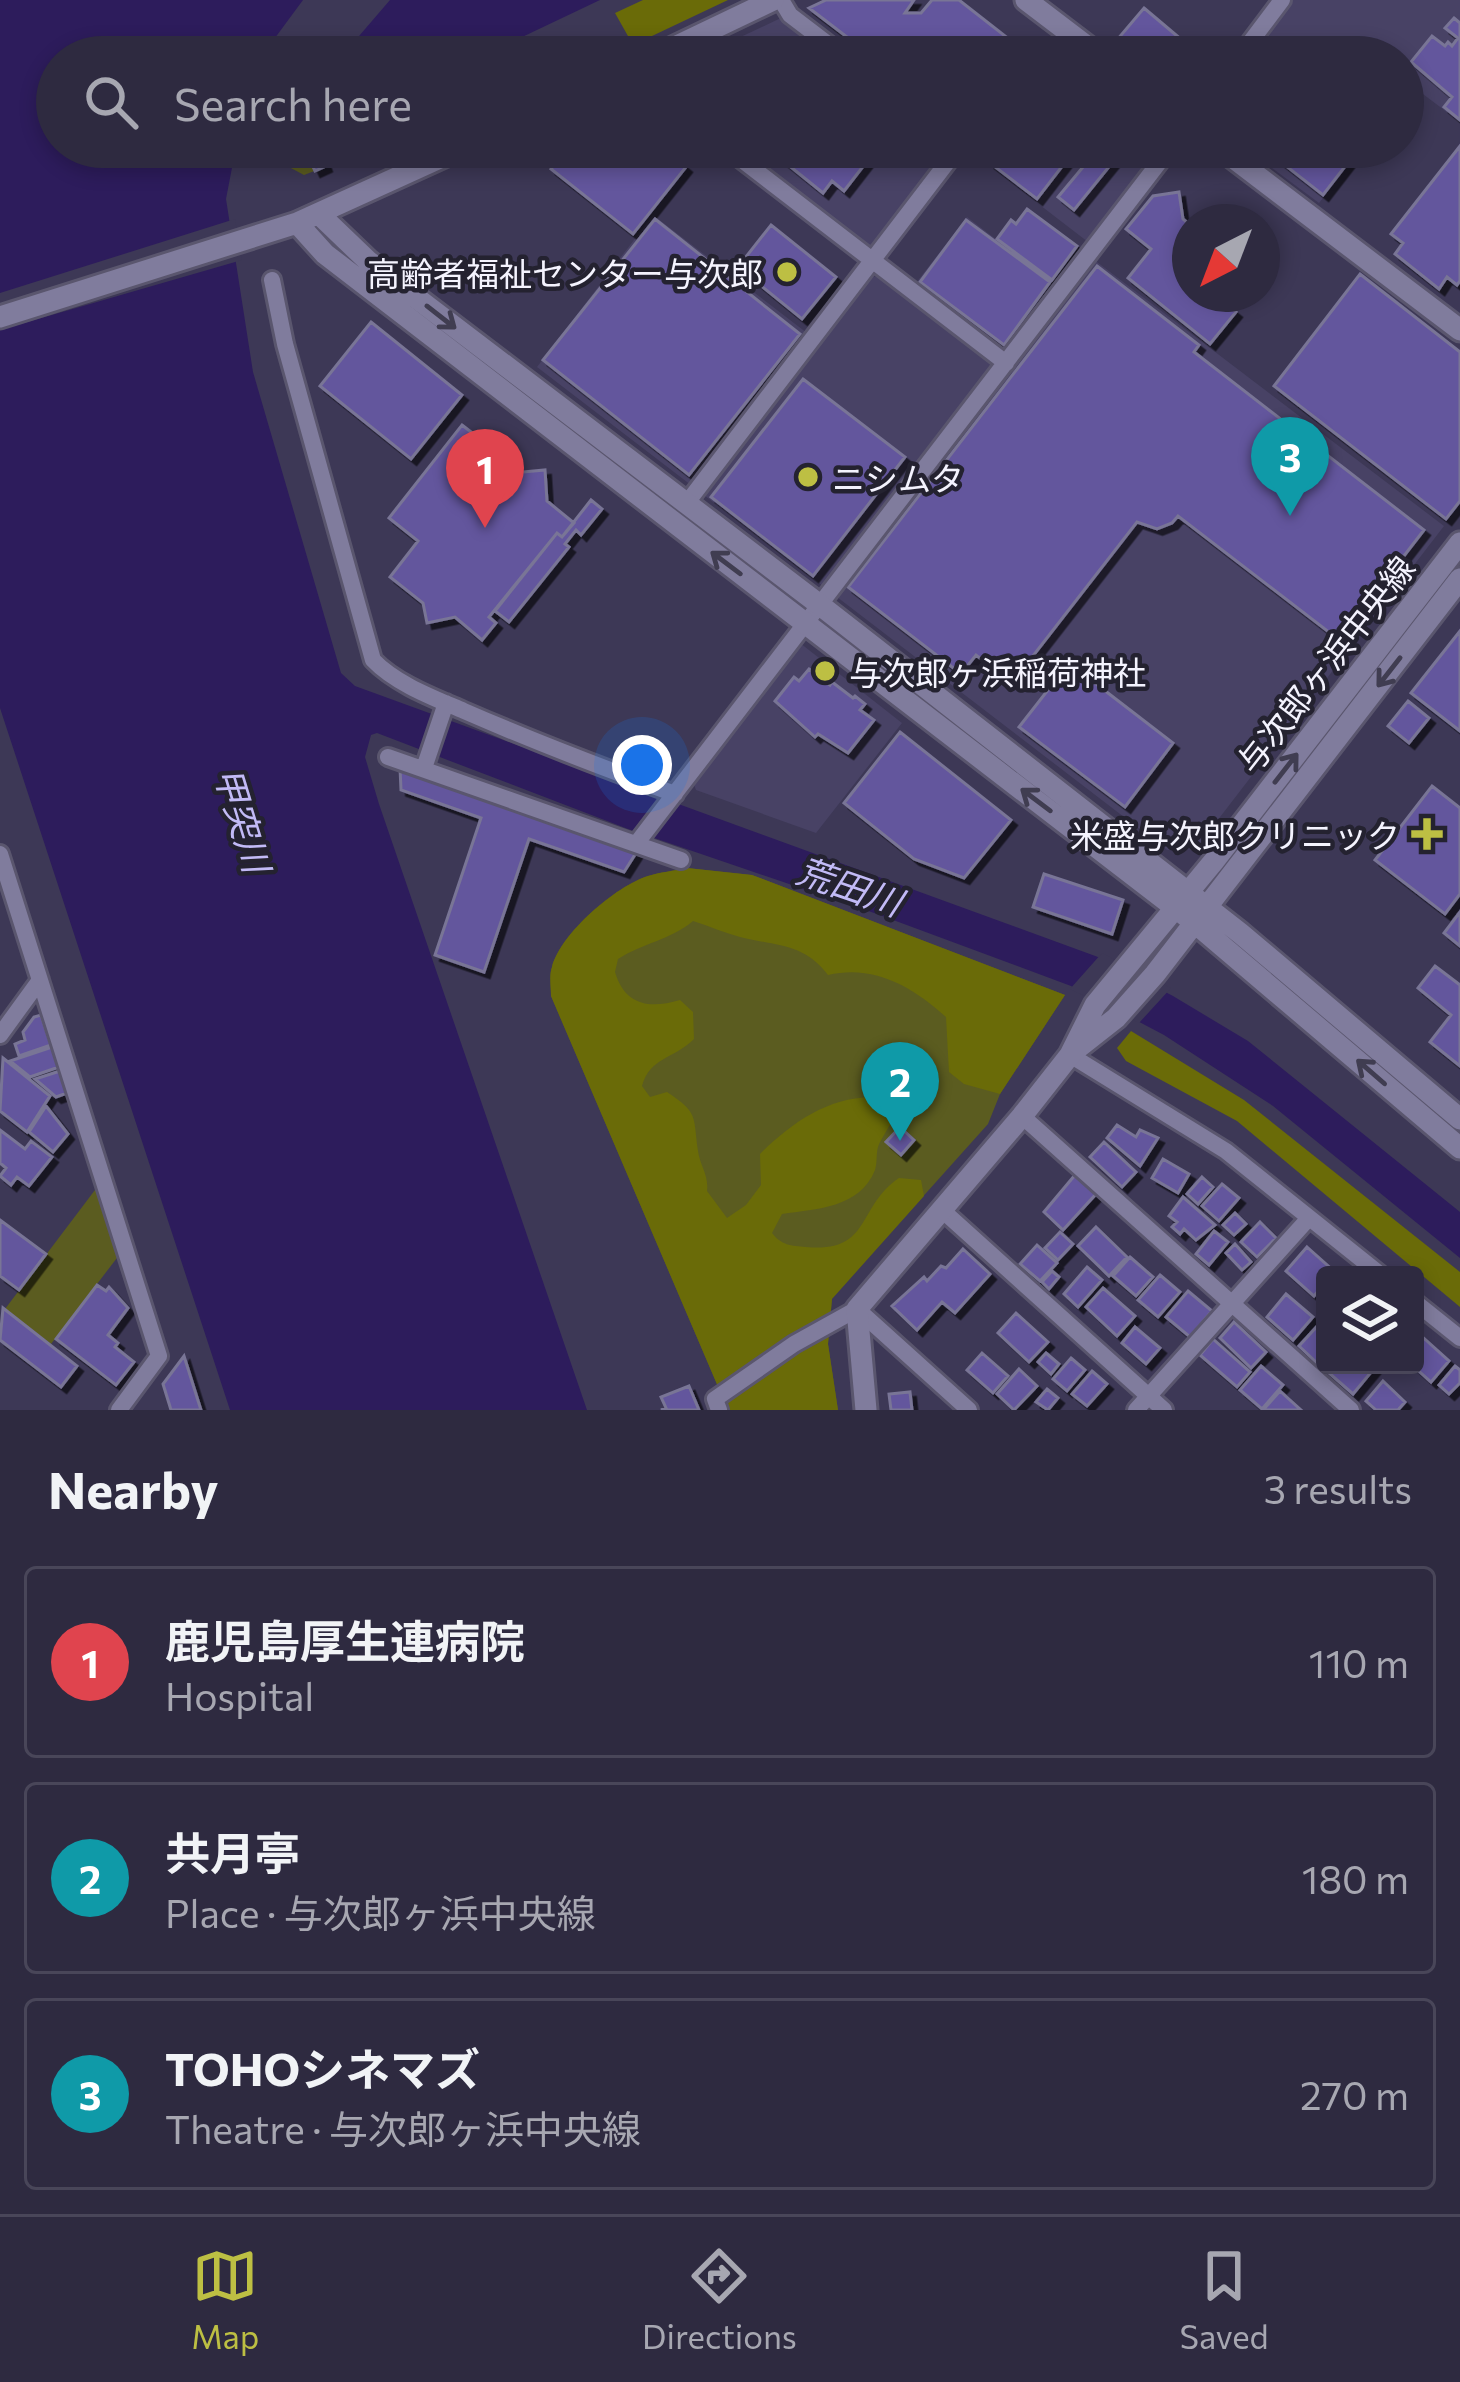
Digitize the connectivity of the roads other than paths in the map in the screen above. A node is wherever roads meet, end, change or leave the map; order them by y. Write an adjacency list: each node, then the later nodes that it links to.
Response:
1 (777, 0): 4 (street); 5 (street)
2 (1026, 0): 6 (street)
3 (1282, 0): 7 (street)
4 (699, 36)
5 (818, 36)
6 (1073, 36)
7 (1255, 36)
8 (420, 168): 13 (street)
9 (752, 168): 15 (street)
10 (943, 168): 15 (street)
11 (1155, 168): 19 (street)
12 (1248, 168): 18 (street)
13 (320, 215): 14 (street); 20 (street, one-way to 20)
14 (297, 223): 17 (street); 20 (street)
15 (873, 261): 19 (street); 21 (street)
16 (272, 280): 26 (street)
17 (0, 317)
18 (1460, 330)
19 (1006, 363): 25 (street)
20 (511, 384): 21 (street)
21 (679, 513): 25 (street)
22 (1460, 543): 24 (street, 与次郎ヶ浜中央線)
23 (1460, 579): 24 (street, 与次郎ヶ浜中央線)
24 (1430, 600): 33 (street, 与次郎ヶ浜中央線, one-way to 24); 34 (street, 与次郎ヶ浜中央線, one-way to 34)
25 (813, 614): 29 (street); 33 (street)
26 (445, 707): 28 (street); 29 (street)
27 (388, 757): 28 (street)
28 (425, 764): 30 (street)
29 (673, 797): 30 (street)
30 (639, 840): 32 (street)
31 (0, 854): 35 (street)
32 (681, 860)
33 (1181, 901): 34 (street); 37 (street, 与次郎ヶ浜中央線)
34 (1201, 915): 37 (street, 与次郎ヶ浜中央線); 38 (street)
35 (40, 980): 36 (street); 50 (street)
36 (0, 1035)
37 (1070, 1055): 39 (street, 与次郎ヶ浜中央線); 43 (street)
38 (1434, 1111): 40 (street); 41 (street)
39 (1022, 1116): 42 (street, 与次郎ヶ浜中央線); 45 (street)
40 (1460, 1119)
41 (1460, 1148)
42 (942, 1210): 46 (street, 与次郎ヶ浜中央線); 49 (street)
43 (1309, 1218): 44 (street); 45 (street)
44 (1370, 1266)
45 (1230, 1304): 49 (street); 55 (street)
46 (856, 1309): 51 (street); 52 (street); 53 (street)
47 (1424, 1309): 48 (street)
48 (1460, 1338)
49 (1142, 1403): 54 (street)
50 (119, 1410)
51 (718, 1410)
52 (866, 1410)
53 (969, 1410)
54 (1164, 1410)
55 (1351, 1410)

